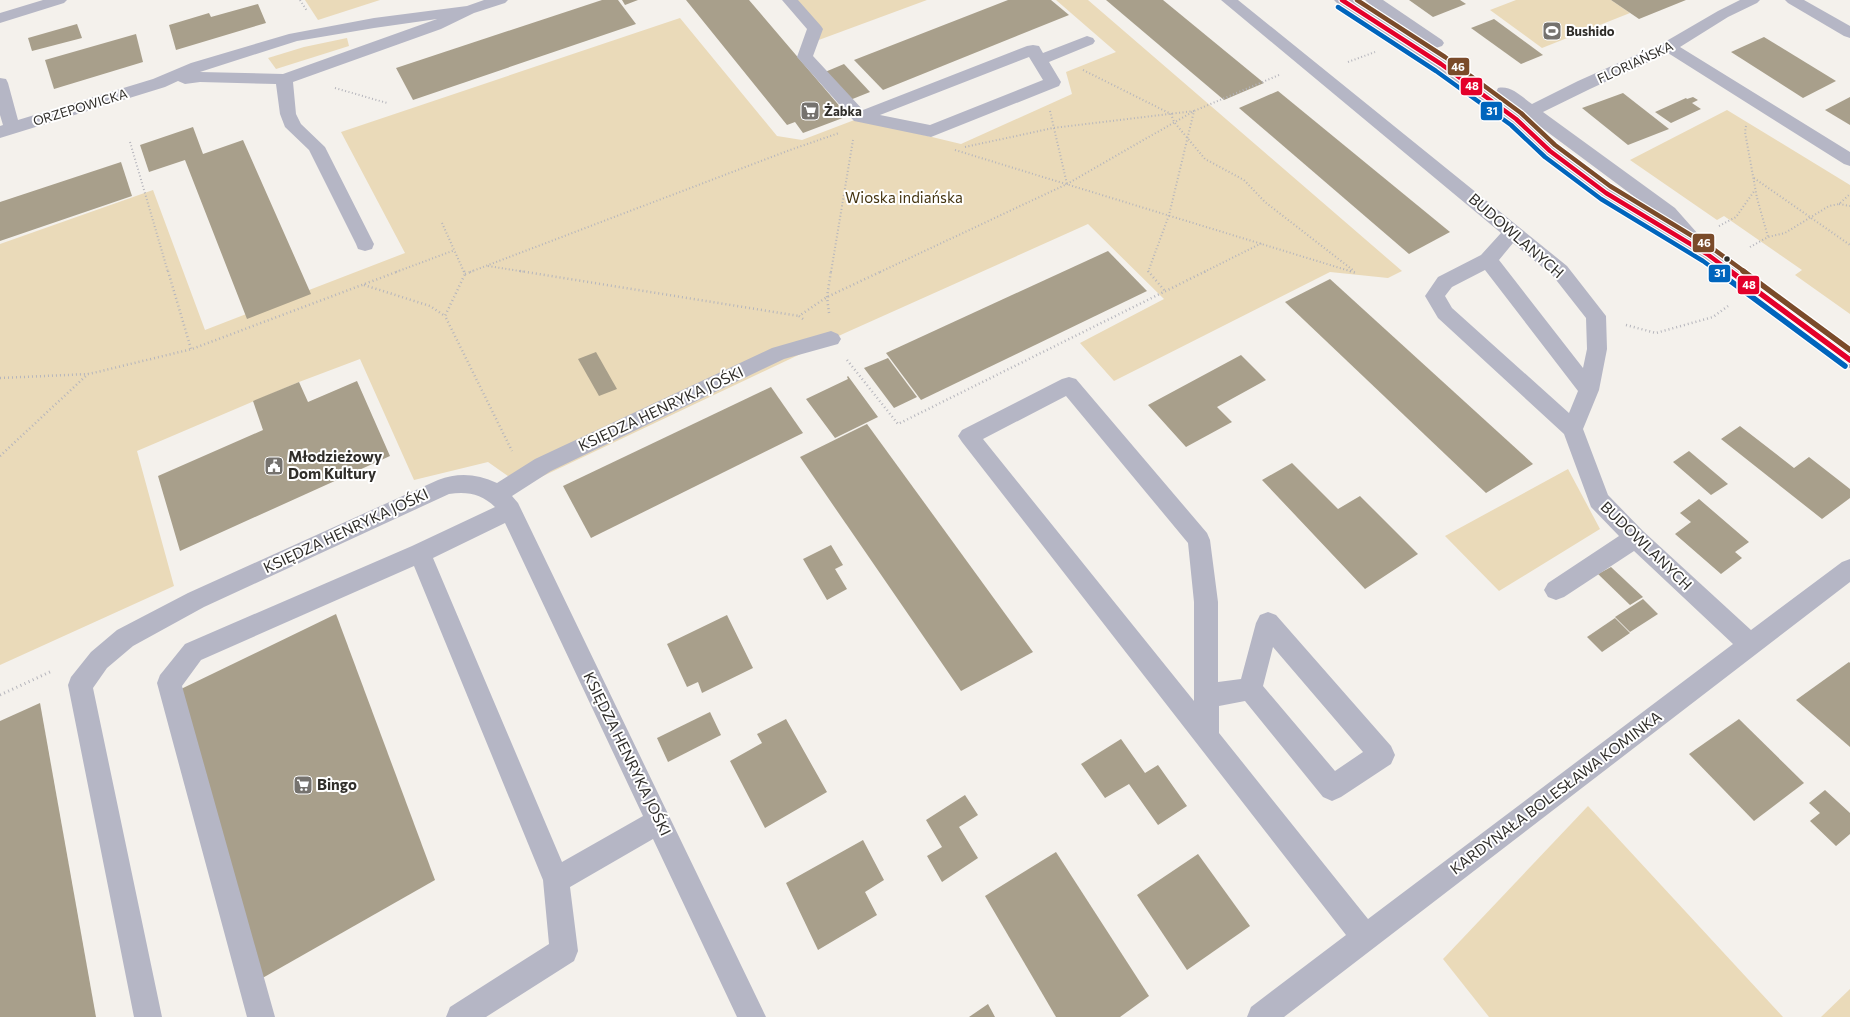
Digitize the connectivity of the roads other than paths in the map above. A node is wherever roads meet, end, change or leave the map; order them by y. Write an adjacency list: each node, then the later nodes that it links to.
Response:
1 (58, 0): 10 (street)
2 (500, 0): 9 (street, ORZEPOWICKA)
3 (790, 0): 23 (street)
4 (1229, 0): 26 (street, BUDOWLANYCH)
5 (1342, 0): 22 (street)
6 (1373, 0): 22 (street)
7 (1752, 0): 16 (street, FLORIAŃSKA)
8 (1793, 0): 12 (street)
9 (469, 10): 11 (street, ORZEPOWICKA); 13 (street, ORZEPOWICKA)
10 (0, 18)
11 (392, 21): 13 (street); 15 (street, ORZEPOWICKA)
12 (1850, 33)
13 (400, 39): 19 (street, ORZEPOWICKA)
14 (1087, 41): 17 (street)
15 (258, 48): 18 (street); 21 (street, ORZEPOWICKA)
16 (1669, 48): 22 (street, FLORIAŃSKA); 25 (street)
17 (1040, 60): 23 (street); 23 (street)
18 (254, 79): 19 (street, ORZEPOWICKA); 21 (street, ORZEPOWICKA)
19 (284, 79): 27 (street)
20 (0, 83): 24 (street)
21 (159, 83): 24 (street, ORZEPOWICKA)
22 (1523, 115): 30 (street)
23 (857, 122)
24 (6, 130)
25 (1850, 160)
26 (1513, 231): 28 (street); 31 (street, BUDOWLANYCH)
27 (365, 244)
28 (1488, 260): 31 (street); 32 (street)
29 (831, 339): 33 (street, KSIĘDZA HENRYKA JOŚKI)
30 (1850, 360)
31 (1589, 390): 32 (street, BUDOWLANYCH)
32 (1573, 429): 34 (street, BUDOWLANYCH)
33 (504, 502): 35 (street); 42 (street, KSIĘDZA HENRYKA JOŚKI); 45 (street, KSIĘDZA HENRYKA JOŚKI)
34 (1635, 538): 37 (street); 38 (street, BUDOWLANYCH)
35 (420, 553): 43 (street); 46 (street)
36 (1850, 569): 38 (street, KARDYNAŁA BOLESŁAWA KOMINKA)
37 (1556, 590)
38 (1751, 645): 44 (street, KARDYNAŁA BOLESŁAWA KOMINKA)
39 (1250, 689): 39 (street); 40 (street)
40 (1206, 696): 41 (street); 41 (street)
41 (1207, 738): 44 (street)
42 (659, 821): 43 (street); 48 (street, KSIĘDZA HENRYKA JOŚKI)
43 (556, 880): 47 (street)
44 (1366, 938): 49 (street, KARDYNAŁA BOLESŁAWA KOMINKA)
45 (148, 1017)
46 (261, 1017)
47 (460, 1017)
48 (752, 1017)
49 (1261, 1017)

